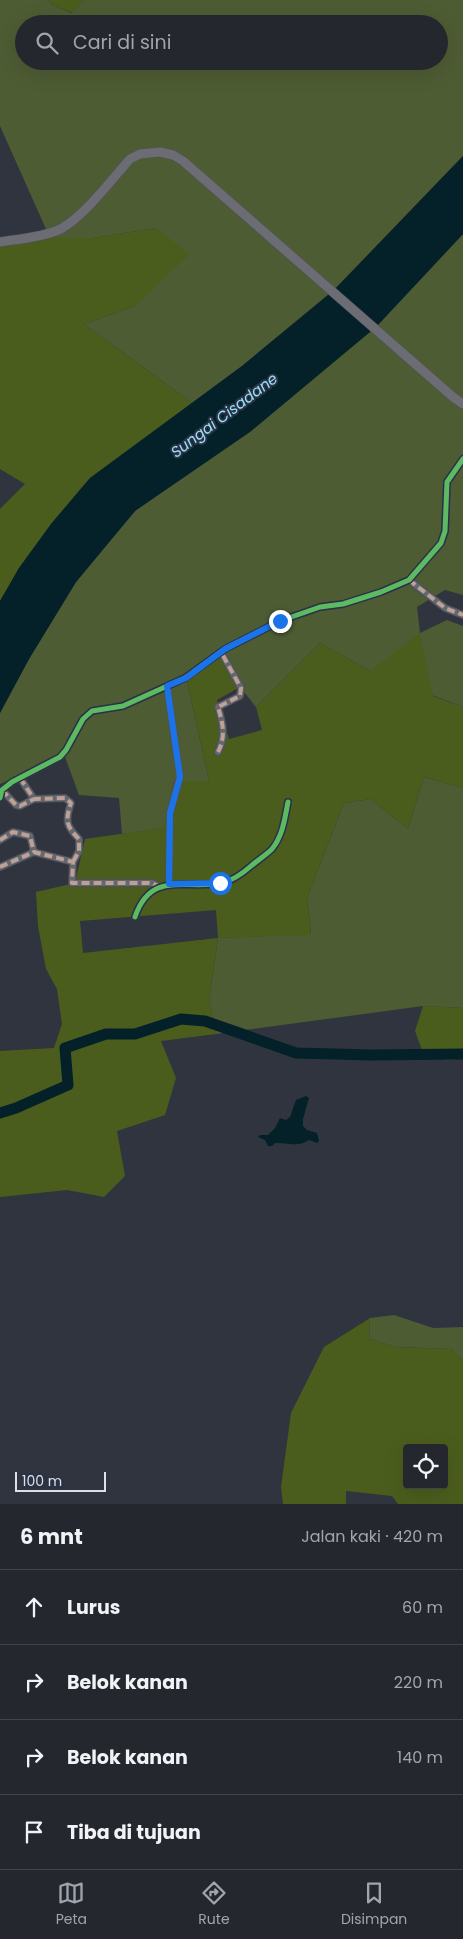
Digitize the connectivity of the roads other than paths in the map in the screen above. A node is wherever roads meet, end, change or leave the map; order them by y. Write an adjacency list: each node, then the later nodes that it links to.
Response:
1 (0, 242): 2 (main road)
2 (463, 404)
3 (463, 459): 4 (street)
4 (409, 580): 5 (street); 6 (street)
5 (463, 615)
6 (221, 652): 7 (street); 8 (street)
7 (167, 686): 9 (street); 17 (street)
8 (218, 752)
9 (20, 778): 10 (street); 11 (street)
10 (1, 794): 11 (street)
11 (34, 799): 15 (street)
12 (288, 802): 17 (street)
13 (0, 840): 14 (street)
14 (34, 852): 15 (street); 16 (street)
15 (73, 862): 18 (street)
16 (0, 867)
17 (169, 884): 18 (street)
18 (160, 887): 19 (street)
19 (134, 917)

